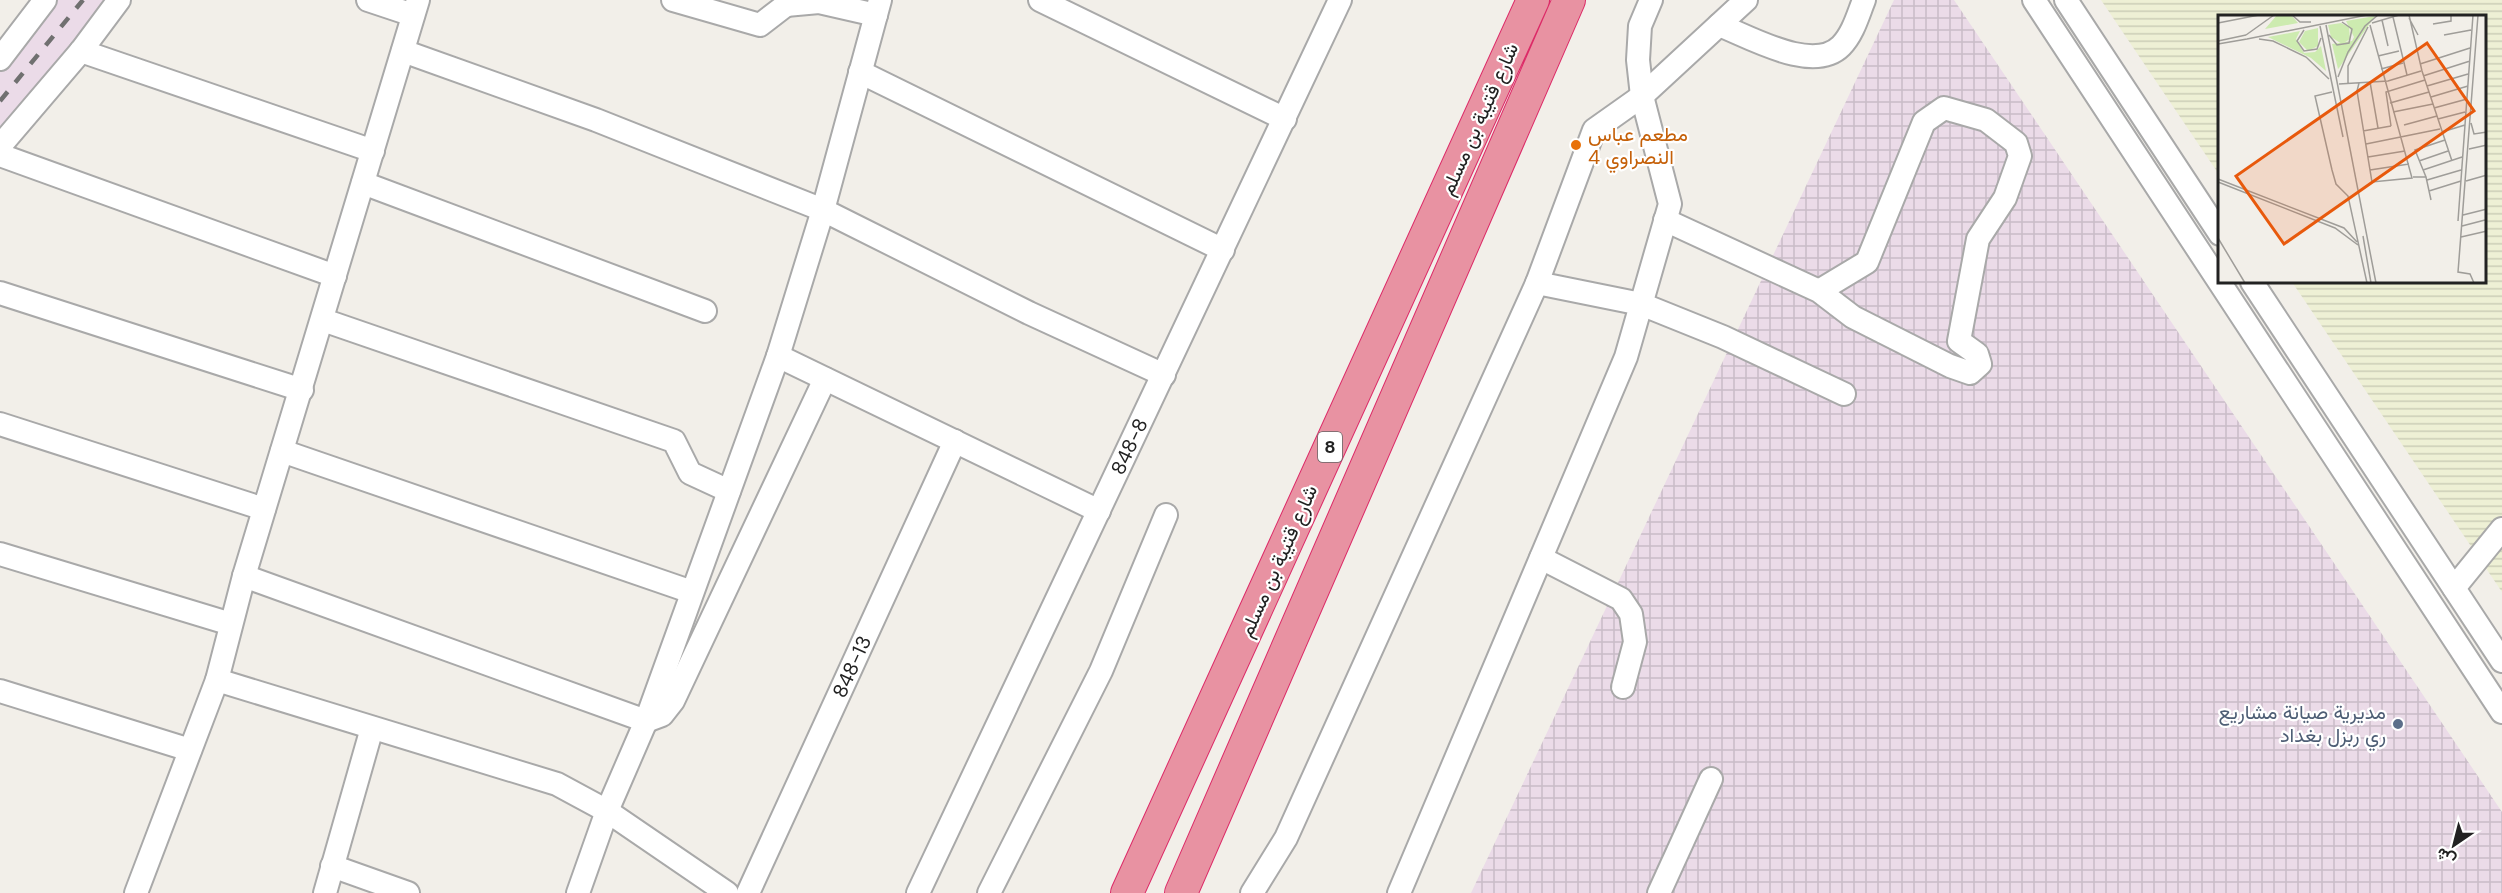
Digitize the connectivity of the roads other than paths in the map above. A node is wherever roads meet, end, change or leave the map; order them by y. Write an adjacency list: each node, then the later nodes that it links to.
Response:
1 (45, 0): 20 (street)
2 (119, 0): 18 (street)
3 (368, 0): 16 (street)
4 (673, 0): 14 (street)
5 (1040, 0): 23 (street)
6 (1340, 0): 23 (street, 848-8)
7 (1533, 0): 80 (highway, شارع قتيبة بن مسلم / 8)
8 (1569, 0): 81 (highway, شارع قتيبة بن مسلم / 8)
9 (1651, 0): 22 (street)
10 (1746, 0): 17 (street)
11 (1864, 0): 17 (street)
12 (2034, 0): 33 (street)
13 (2066, 0): 30 (street)
14 (786, 3): 15 (street)
15 (878, 7): 21 (street)
16 (415, 8): 19 (street)
17 (1719, 25): 22 (street)
18 (81, 51): 24 (street); 25 (street)
19 (403, 51): 25 (street); 28 (street)
20 (0, 59)
21 (860, 72): 28 (street); 31 (street)
22 (1642, 96): 29 (street); 34 (street)
23 (1285, 119): 31 (street, 848-8)
24 (0, 146)
25 (373, 151): 27 (street)
26 (0, 155): 32 (street)
27 (363, 183): 32 (street); 40 (street)
28 (823, 210): 42 (street); 43 (street)
29 (1665, 220): 37 (street); 39 (street)
30 (2218, 231)
31 (1223, 250): 43 (street, 848-8)
32 (336, 276): 41 (street)
33 (2218, 280)
34 (1537, 283): 39 (street); 82 (street)
35 (2221, 284): 65 (street)
36 (2253, 284): 58 (street)
37 (1819, 291): 37 (street)
38 (0, 293): 45 (street)
39 (1641, 304): 46 (street); 56 (street)
40 (705, 311)
41 (323, 320): 45 (street); 50 (street)
42 (778, 356): 44 (street); 50 (street)
43 (1164, 375): 52 (street, 848-8)
44 (825, 379): 48 (street); 66 (street)
45 (302, 390): 49 (street)
46 (1844, 394)
47 (0, 424): 51 (street)
48 (955, 441): 52 (street); 77 (street, 848-13)
49 (282, 451): 51 (street); 59 (street)
50 (729, 492): 59 (street)
51 (264, 509): 57 (street)
52 (1099, 511): 78 (street, 848-8)
53 (1166, 515): 79 (street)
54 (2502, 529): 58 (street)
55 (0, 554): 60 (street)
56 (1540, 558): 63 (street); 83 (street)
57 (244, 576): 60 (street); 66 (street)
58 (2454, 588): 61 (street)
59 (692, 592): 66 (street)
60 (231, 624): 62 (street)
61 (2502, 661)
62 (217, 681): 67 (street); 68 (street)
63 (1623, 687)
64 (0, 691): 68 (street)
65 (2502, 712)
66 (646, 721): 70 (street)
67 (372, 728): 70 (street); 71 (street)
68 (190, 750): 72 (street)
69 (1711, 779): 84 (street)
70 (607, 811): 75 (street); 76 (street)
71 (332, 866): 73 (street); 74 (street)
72 (136, 893)
73 (325, 893)
74 (408, 893)
75 (578, 893)
76 (727, 893)
77 (748, 893)
78 (918, 893)
79 (989, 893)
80 (1127, 893)
81 (1181, 893)
82 (1252, 893)
83 (1399, 893)
84 (1659, 893)

